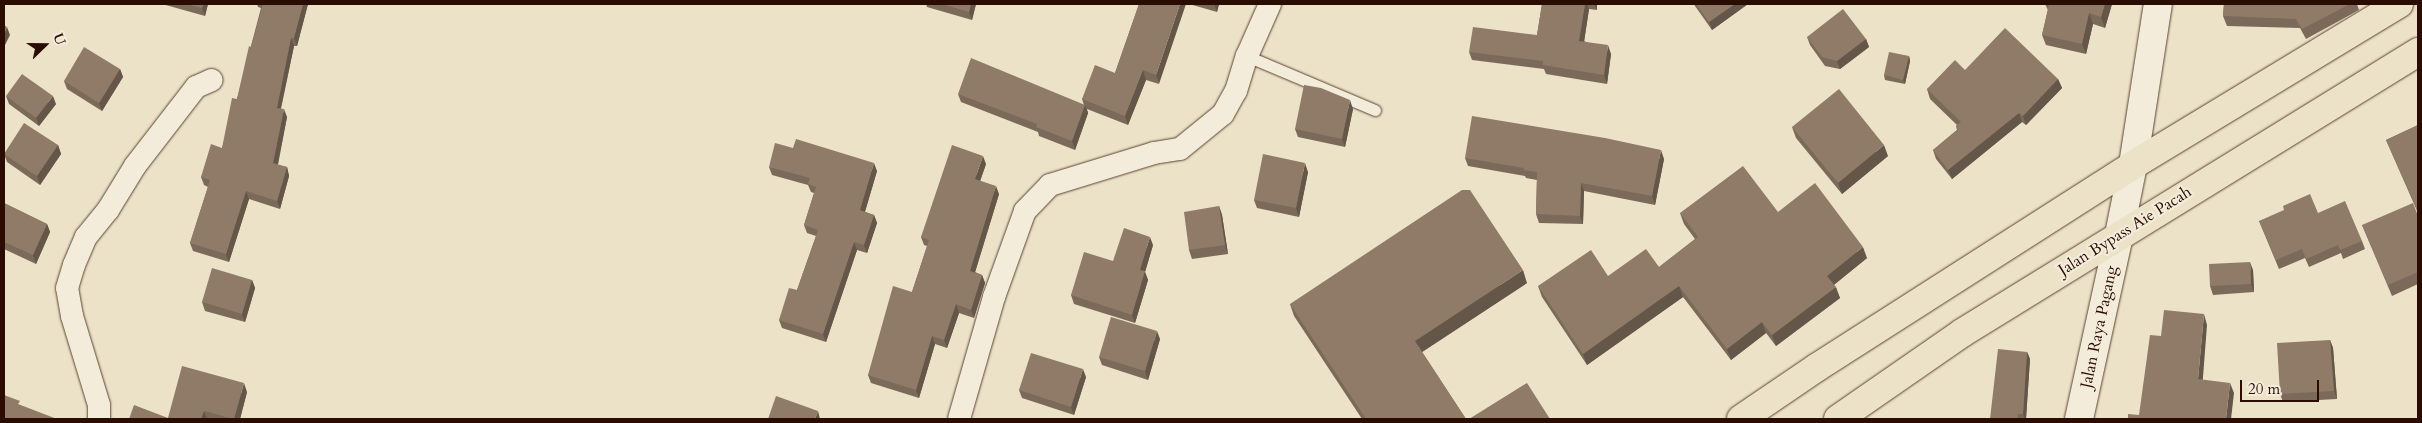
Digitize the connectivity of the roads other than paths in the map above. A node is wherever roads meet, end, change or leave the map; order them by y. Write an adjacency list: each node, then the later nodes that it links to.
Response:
1 (1270, 4): 5 (street)
2 (2158, 4): 8 (main road, Jalan Raya Pagang)
3 (2399, 4): 8 (highway)
4 (2418, 52): 9 (highway, Jalan Bypass Aie Pacah)
5 (1247, 56): 7 (lane); 11 (street)
6 (212, 80): 10 (street)
7 (1375, 110)
8 (2133, 165): 9 (main road, Jalan Raya Pagang); 12 (highway)
9 (2119, 235): 13 (highway, Jalan Bypass Aie Pacah); 14 (main road, Jalan Raya Pagang)
10 (99, 419)
11 (958, 419)
12 (1741, 419)
13 (1838, 419)
14 (2078, 419)

